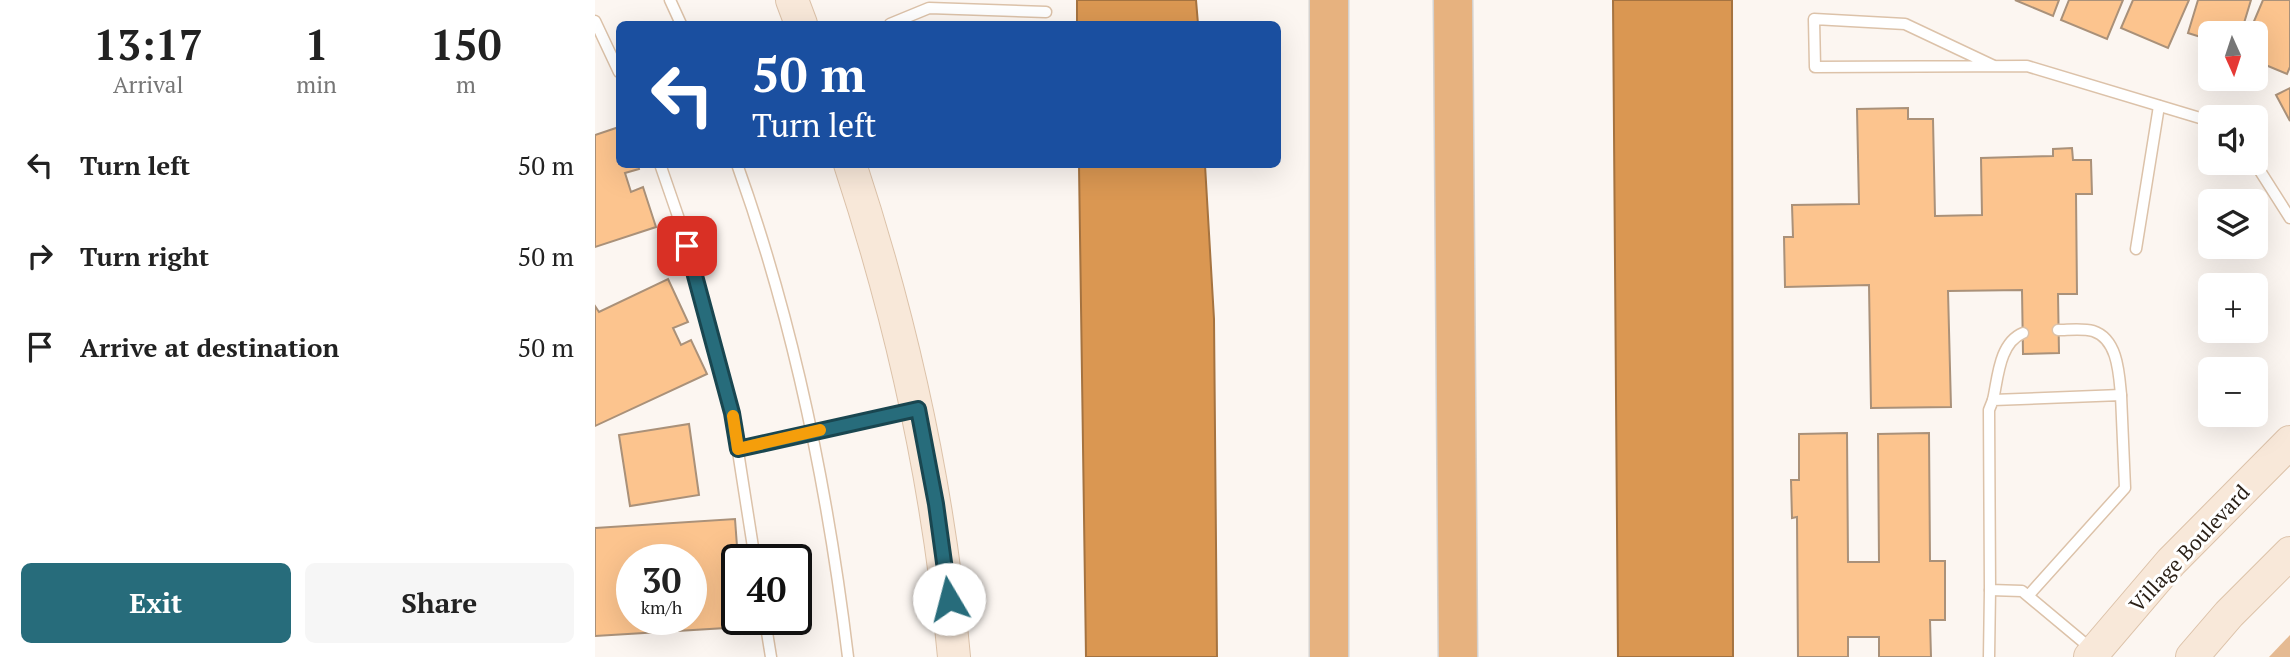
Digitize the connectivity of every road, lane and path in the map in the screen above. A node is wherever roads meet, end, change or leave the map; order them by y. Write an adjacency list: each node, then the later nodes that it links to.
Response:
1 (670, 0): 8 (lane)
2 (792, 0): 9 (street)
3 (1329, 0): 38 (highway)
4 (1453, 0): 39 (highway)
5 (927, 4): 6 (lane); 10 (lane)
6 (1046, 12)
7 (595, 21): 11 (lane)
8 (680, 21)
9 (800, 21)
10 (896, 21)
11 (616, 66)
12 (1994, 66): 12 (lane); 13 (lane)
13 (2159, 106): 14 (lane); 20 (lane)
14 (2198, 117)
15 (661, 168): 28 (lane)
16 (738, 168): 26 (lane)
17 (851, 168): 25 (street)
18 (2263, 175): 19 (lane)
19 (2290, 218)
20 (2136, 249)
21 (2058, 330): 23 (lane)
22 (2023, 333): 24 (lane)
23 (2121, 395): 24 (lane); 32 (lane)
24 (1993, 400): 31 (lane)
25 (918, 409): 26 (lane); 37 (street)
26 (811, 432): 28 (lane); 36 (lane)
27 (2290, 442): 34 (street, Village Boulevard)
28 (738, 449): 29 (lane)
29 (753, 544)
30 (2290, 553): 41 (street)
31 (1990, 590): 32 (lane); 40 (lane)
32 (2028, 596): 34 (lane)
33 (767, 635): 35 (lane)
34 (2096, 655)
35 (771, 657)
36 (848, 657)
37 (954, 657)
38 (1329, 657)
39 (1458, 657)
40 (1989, 657)
41 (2192, 657)

